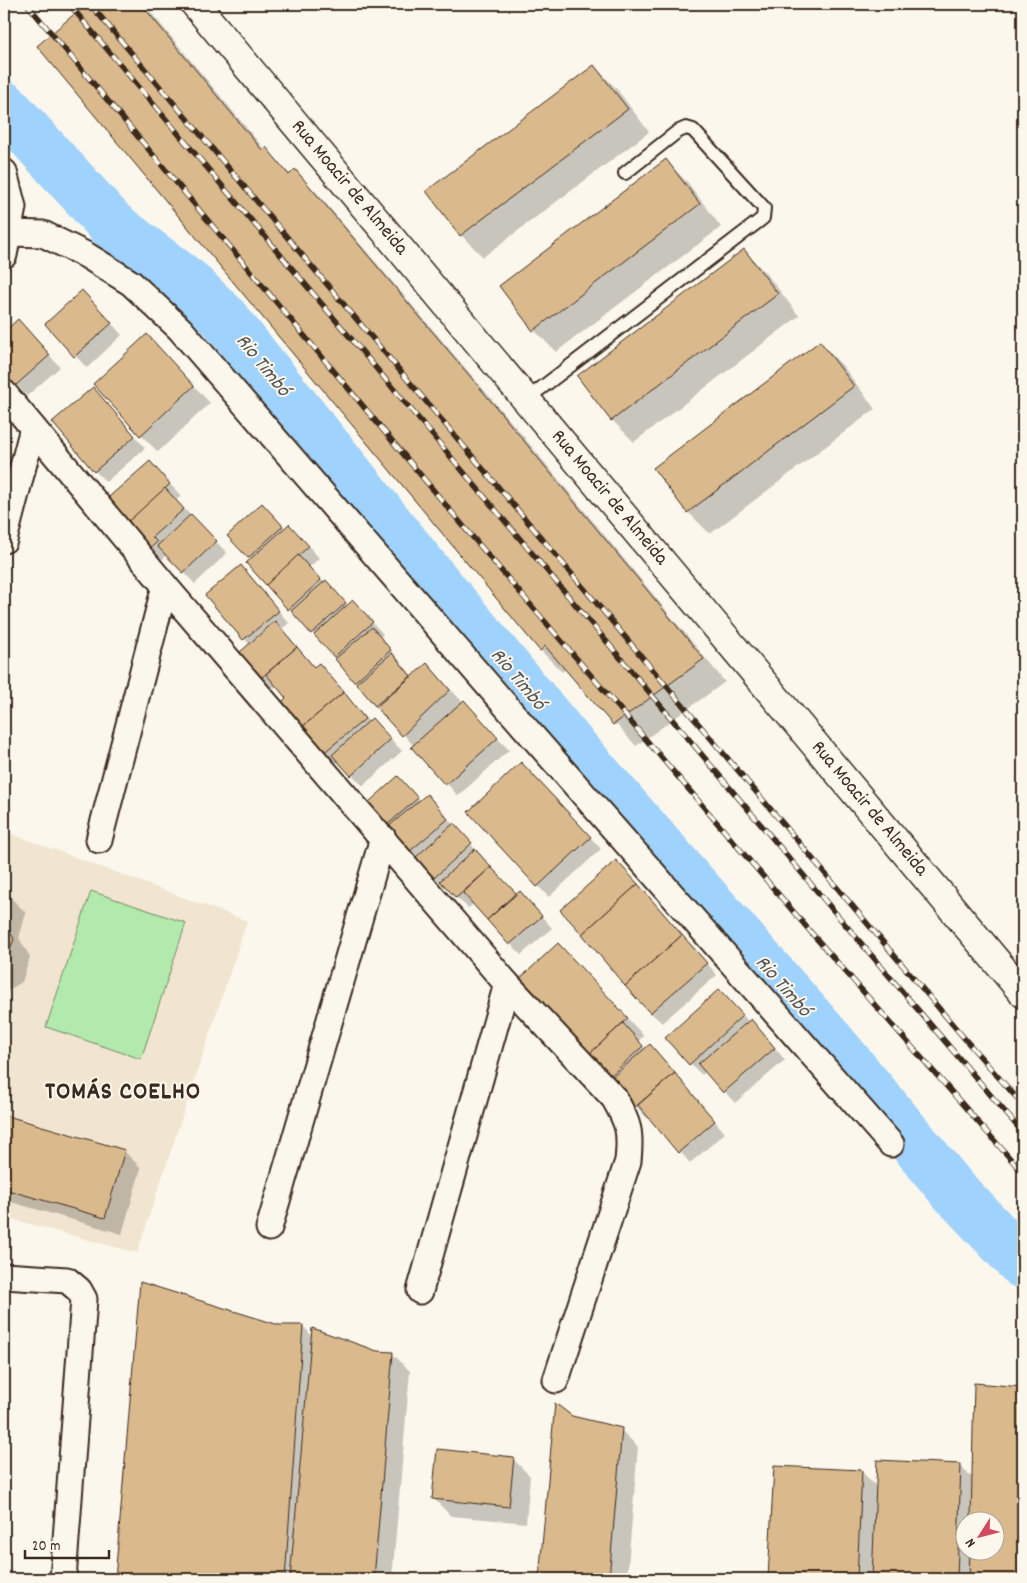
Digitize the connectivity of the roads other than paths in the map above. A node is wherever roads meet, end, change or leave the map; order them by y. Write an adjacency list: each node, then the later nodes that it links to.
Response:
1 (194, 4): 6 (main road, Rua Moacir de Almeida)
2 (4, 172): 4 (street)
3 (625, 173): 6 (lane)
4 (7, 244): 14 (street)
5 (4, 393): 7 (street)
6 (527, 399): 13 (main road, Rua Moacir de Almeida)
7 (33, 428): 8 (street); 9 (street)
8 (4, 540)
9 (165, 586): 10 (street); 11 (street)
10 (383, 838): 12 (street); 15 (street)
11 (99, 840)
12 (507, 984): 17 (street); 18 (street)
13 (1023, 993)
14 (891, 1144)
15 (269, 1228)
16 (4, 1276): 19 (street)
17 (420, 1291)
18 (556, 1380)
19 (63, 1579)

